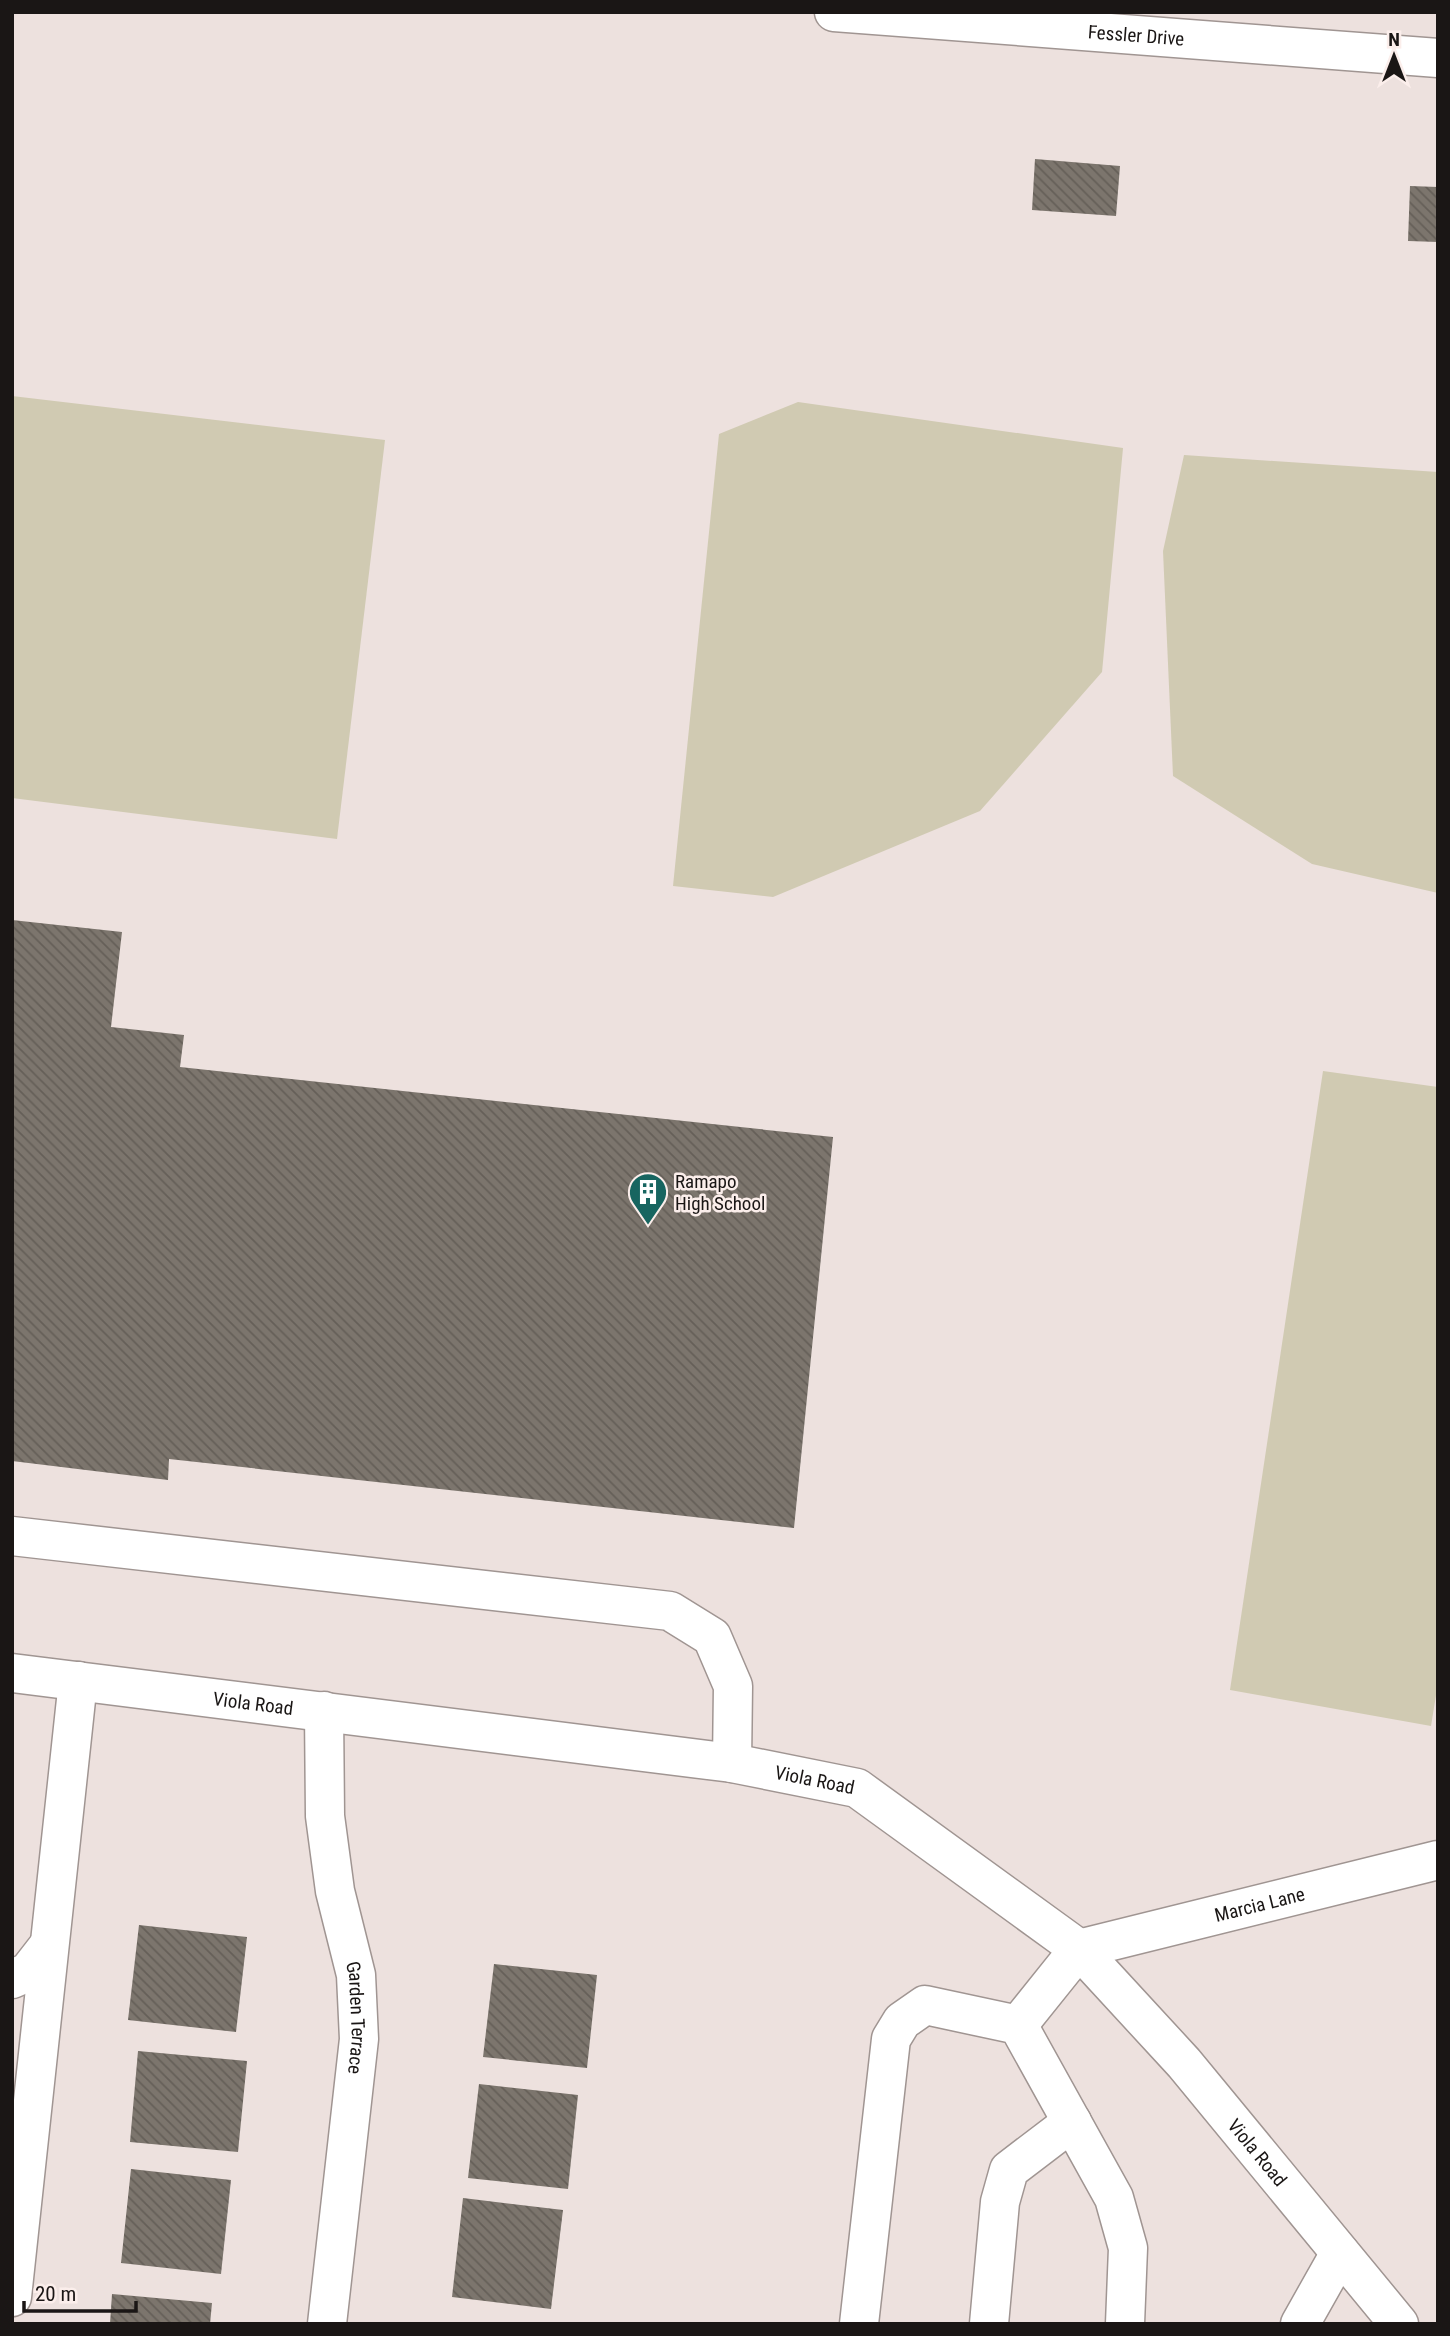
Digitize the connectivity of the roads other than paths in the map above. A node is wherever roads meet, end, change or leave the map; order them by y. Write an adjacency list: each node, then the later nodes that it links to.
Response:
1 (834, 12): 2 (street, Fessler Drive)
2 (1438, 58)
3 (12, 1536): 7 (street)
4 (12, 1673): 5 (street, Viola Road)
5 (78, 1681): 6 (street, Viola Road); 9 (street)
6 (324, 1711): 7 (street, Viola Road); 16 (street, Garden Terrace)
7 (732, 1763): 10 (street, Viola Road)
8 (1438, 1860): 10 (street, Marcia Lane)
9 (49, 1945): 11 (street); 15 (street)
10 (1079, 1949): 12 (street); 14 (street, Viola Road)
11 (12, 1979)
12 (1018, 2025): 13 (street); 17 (street)
13 (1072, 2122): 18 (street); 19 (street)
14 (1340, 2253): 20 (street); 21 (street, Viola Road)
15 (12, 2297)
16 (327, 2324)
17 (859, 2324)
18 (989, 2324)
19 (1125, 2324)
20 (1300, 2324)
21 (1399, 2324)

